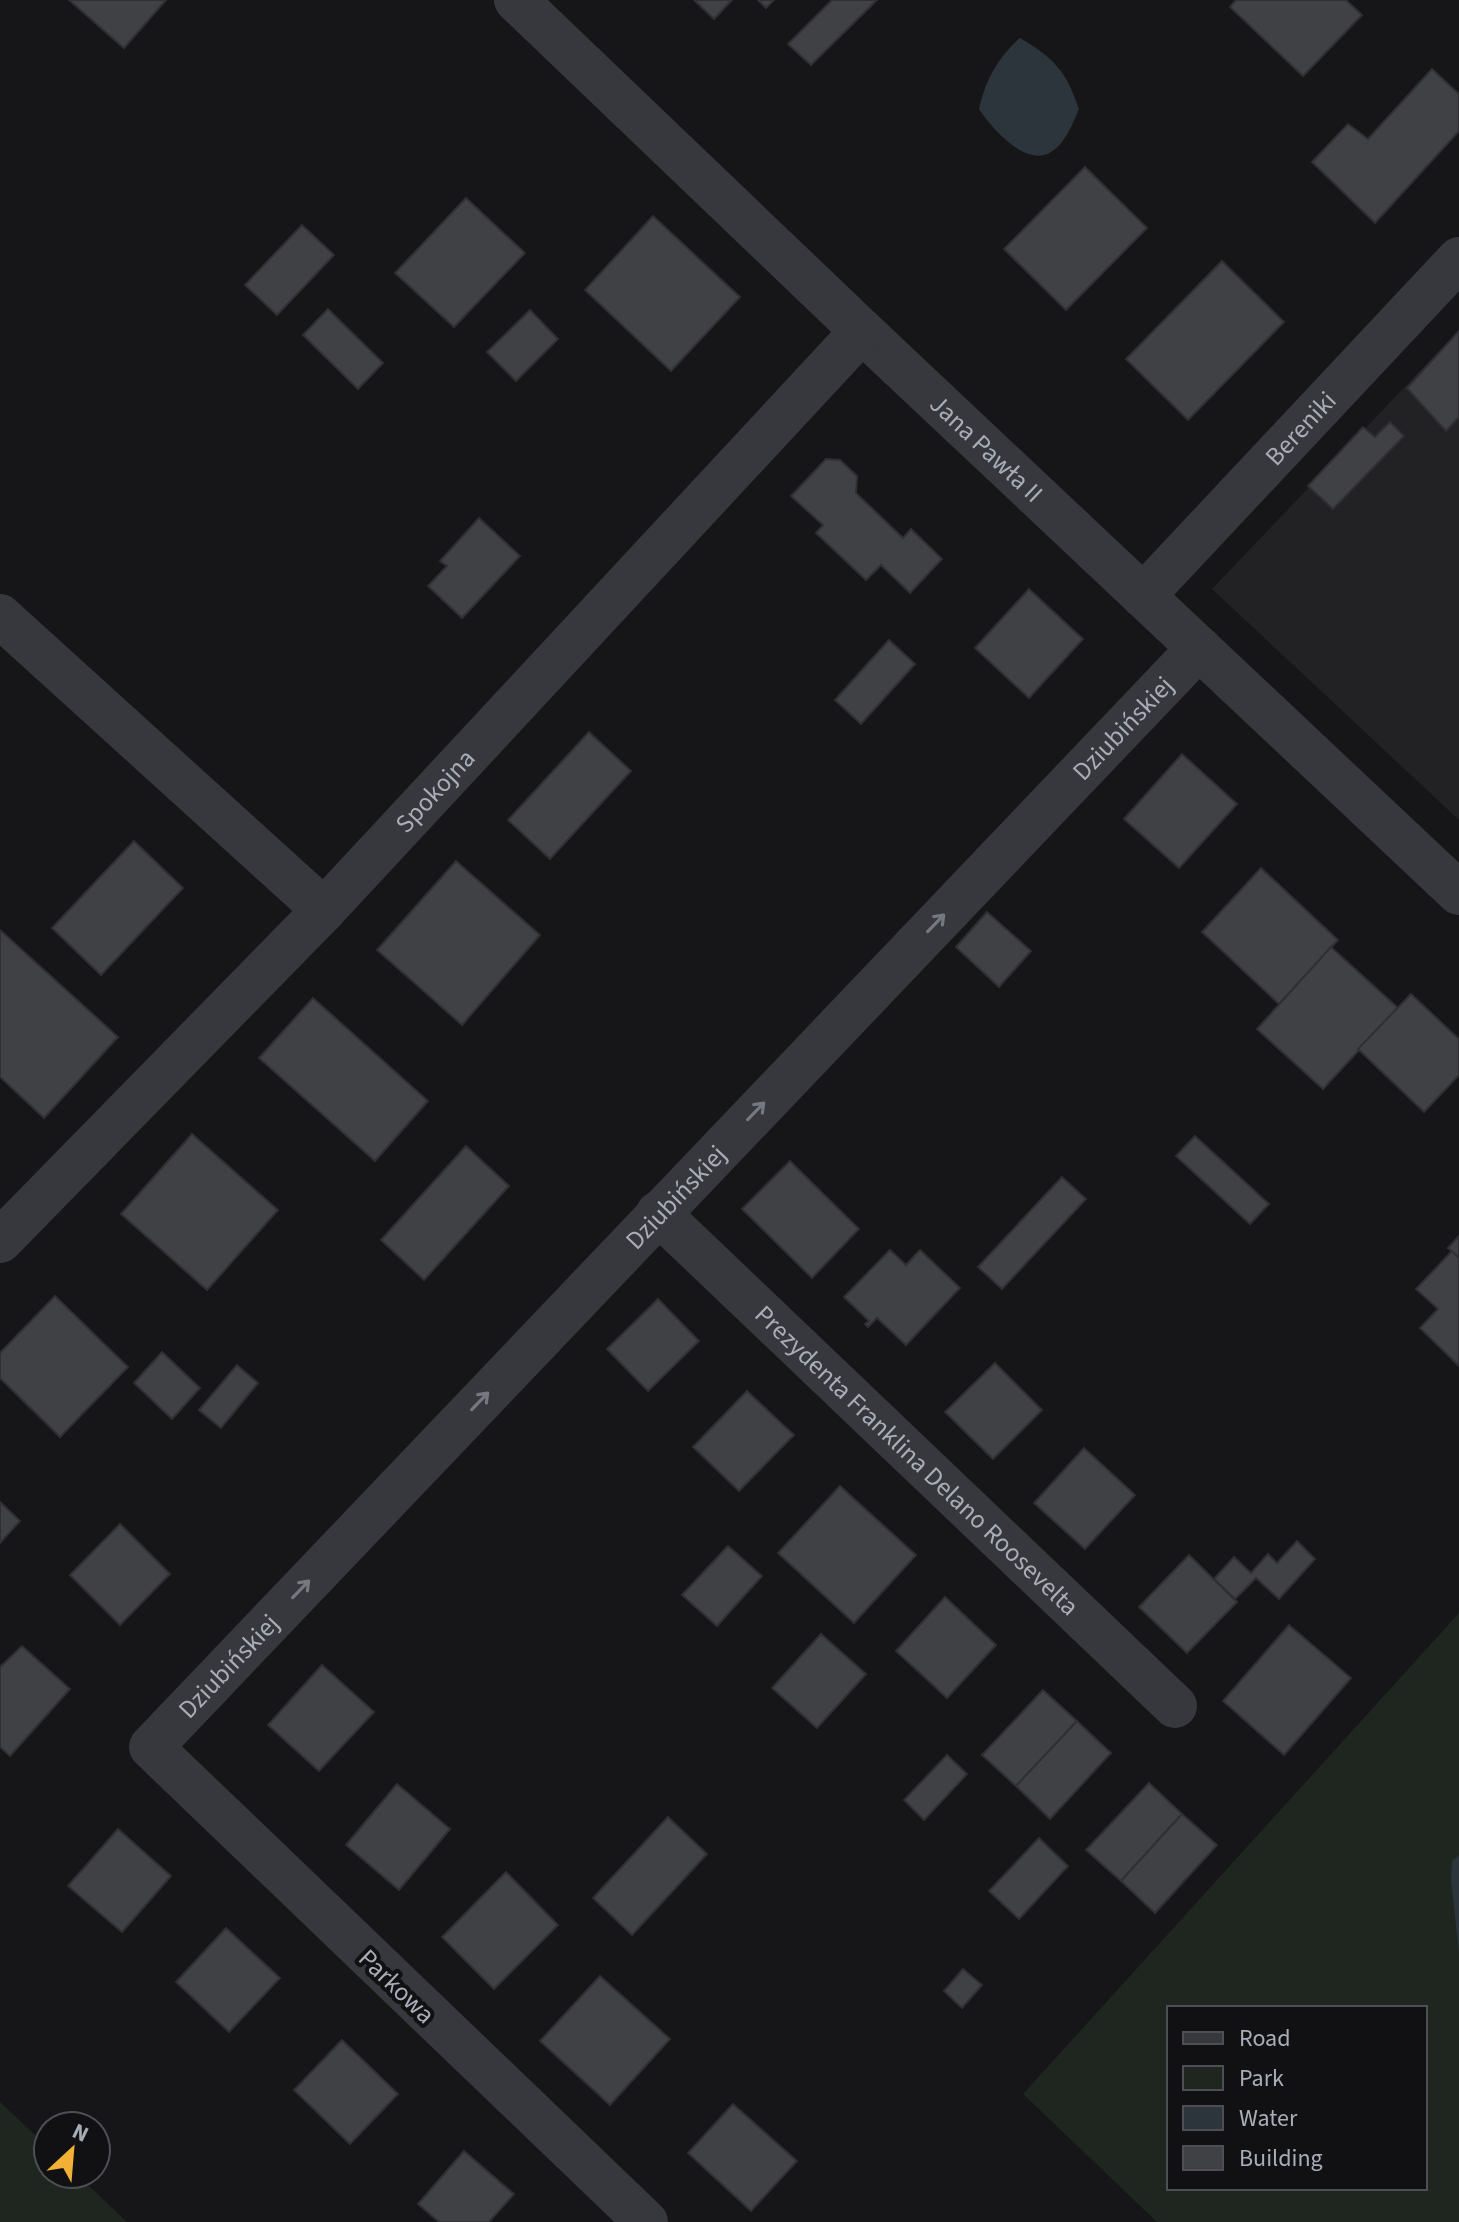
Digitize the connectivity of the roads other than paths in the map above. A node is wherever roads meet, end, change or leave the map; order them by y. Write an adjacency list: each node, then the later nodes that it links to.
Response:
1 (516, 0): 3 (street, Jana Pawła II)
2 (1459, 259): 4 (street, Bereniki)
3 (862, 331): 4 (street, Jana Pawła II); 8 (street, Spokojna)
4 (1143, 596): 6 (street, Jana Pawła II)
5 (0, 616): 8 (street)
6 (1199, 648): 7 (street, Jana Pawła II); 9 (street, Dziubińskiej, one-way to 6)
7 (1459, 893)
8 (324, 910): 10 (street, Spokojna)
9 (658, 1213): 11 (street, Prezydenta Franklina Delano Roosevelta); 12 (street, Dziubińskiej, one-way to 9)
10 (0, 1241)
11 (1175, 1706)
12 (151, 1747): 13 (street, Parkowa)
13 (646, 2222)

